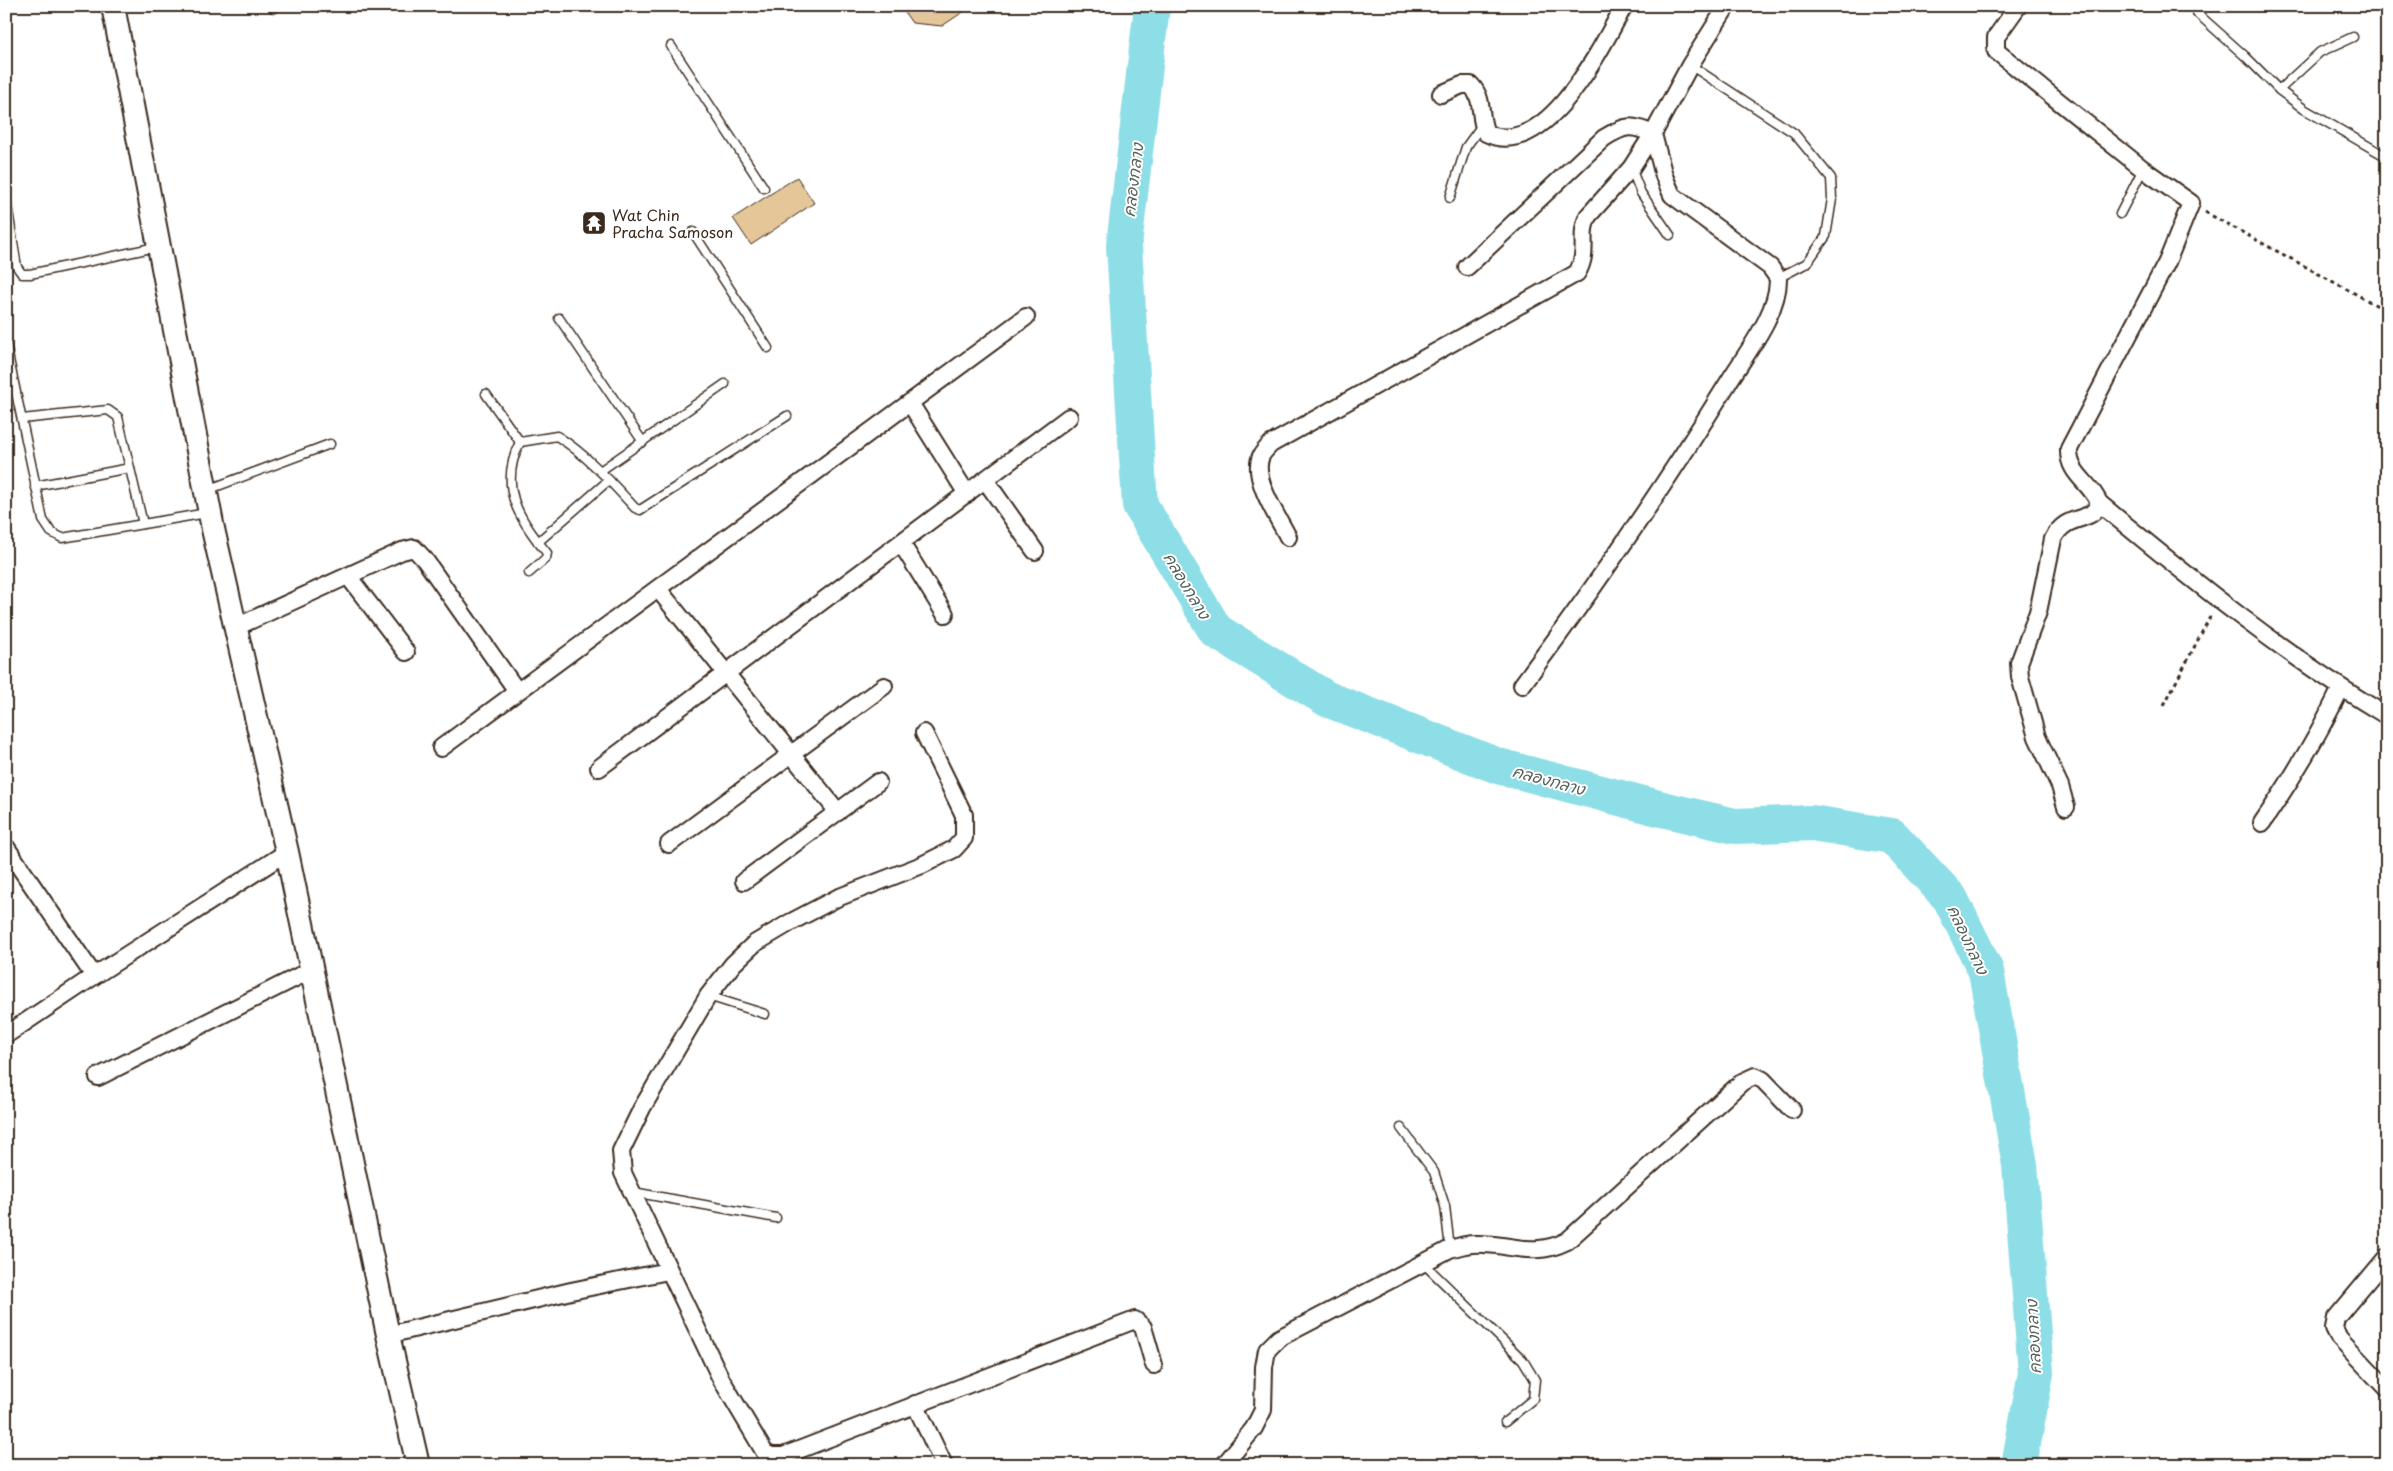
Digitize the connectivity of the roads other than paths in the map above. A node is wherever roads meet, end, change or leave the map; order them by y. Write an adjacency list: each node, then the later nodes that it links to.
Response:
1 (113, 6): 22 (main road)
2 (1624, 6): 11 (street)
3 (1727, 6): 8 (street)
4 (2018, 6): 15 (street)
5 (2193, 6): 9 (lane)
6 (2353, 37): 9 (lane)
7 (671, 46): 16 (lane)
8 (1690, 65): 12 (street); 24 (lane)
9 (2279, 90): 13 (lane)
10 (1442, 94): 11 (street)
11 (1482, 125): 18 (lane)
12 (1653, 134): 14 (street); 23 (street); 24 (street)
13 (2387, 157)
14 (1631, 168): 21 (lane); 48 (street)
15 (2143, 169): 19 (lane); 45 (street)
16 (764, 188)
17 (6, 198): 22 (lane)
18 (1450, 198)
19 (2120, 214)
20 (693, 232): 28 (lane)
21 (1670, 236)
22 (158, 247): 43 (main road)
23 (1467, 267)
24 (1778, 278): 59 (street)
25 (559, 318): 36 (lane)
26 (1026, 318): 31 (street)
27 (6, 346): 34 (lane)
28 (768, 348)
29 (725, 384): 36 (lane)
30 (486, 394): 35 (lane)
31 (910, 403): 44 (street); 54 (street)
32 (787, 416): 40 (lane)
33 (1069, 417): 41 (street)
34 (22, 419): 38 (lane); 42 (lane)
35 (520, 442): 39 (lane); 49 (lane)
36 (643, 442): 39 (lane)
37 (330, 444): 43 (lane)
38 (130, 468): 42 (lane); 47 (lane)
39 (600, 471): 40 (lane)
40 (609, 480): 49 (lane)
41 (986, 480): 44 (street); 51 (street)
42 (35, 486): 47 (lane)
43 (205, 490): 46 (main road)
44 (967, 494): 50 (street)
45 (2100, 503): 61 (street); 69 (street)
46 (209, 512): 47 (lane); 56 (main road)
47 (143, 524)
48 (1288, 537)
49 (538, 542): 52 (lane)
50 (901, 543): 55 (street); 58 (street)
51 (1035, 551)
52 (529, 573)
53 (348, 576): 56 (street); 57 (street); 62 (street)
54 (658, 589): 58 (street); 62 (street)
55 (945, 614)
56 (234, 628): 74 (main road)
57 (406, 652)
58 (728, 673): 66 (street); 67 (street)
59 (1522, 685)
60 (884, 686): 66 (street)
61 (2341, 688): 63 (street); 71 (street)
62 (517, 691): 65 (street)
63 (2387, 716)
64 (924, 733): 78 (street)
65 (441, 748)
66 (793, 754): 70 (street); 72 (street)
67 (599, 768)
68 (878, 782): 70 (street)
69 (2066, 807)
70 (838, 812): 75 (street)
71 (2262, 823)
72 (669, 844)
73 (6, 847): 77 (street)
74 (287, 852): 76 (main road); 77 (street)
75 (744, 881)
76 (311, 970): 81 (street); 90 (main road)
77 (94, 976): 80 (street)
78 (708, 996): 79 (lane); 84 (street)
79 (765, 1014)
80 (6, 1035)
81 (98, 1077)
82 (1792, 1110): 86 (street)
83 (1401, 1128): 86 (lane)
84 (632, 1192): 85 (lane); 89 (street)
85 (776, 1218)
86 (1450, 1249): 88 (street)
87 (2387, 1257): 92 (street)
88 (1423, 1263): 94 (lane); 98 (street)
89 (668, 1271): 90 (street); 95 (street)
90 (388, 1335): 96 (main road)
91 (1154, 1365): 93 (street)
92 (2387, 1389)
93 (915, 1404): 95 (street); 97 (street)
94 (1505, 1422)
95 (785, 1460)
96 (418, 1465)
97 (944, 1465)
98 (1224, 1465)

